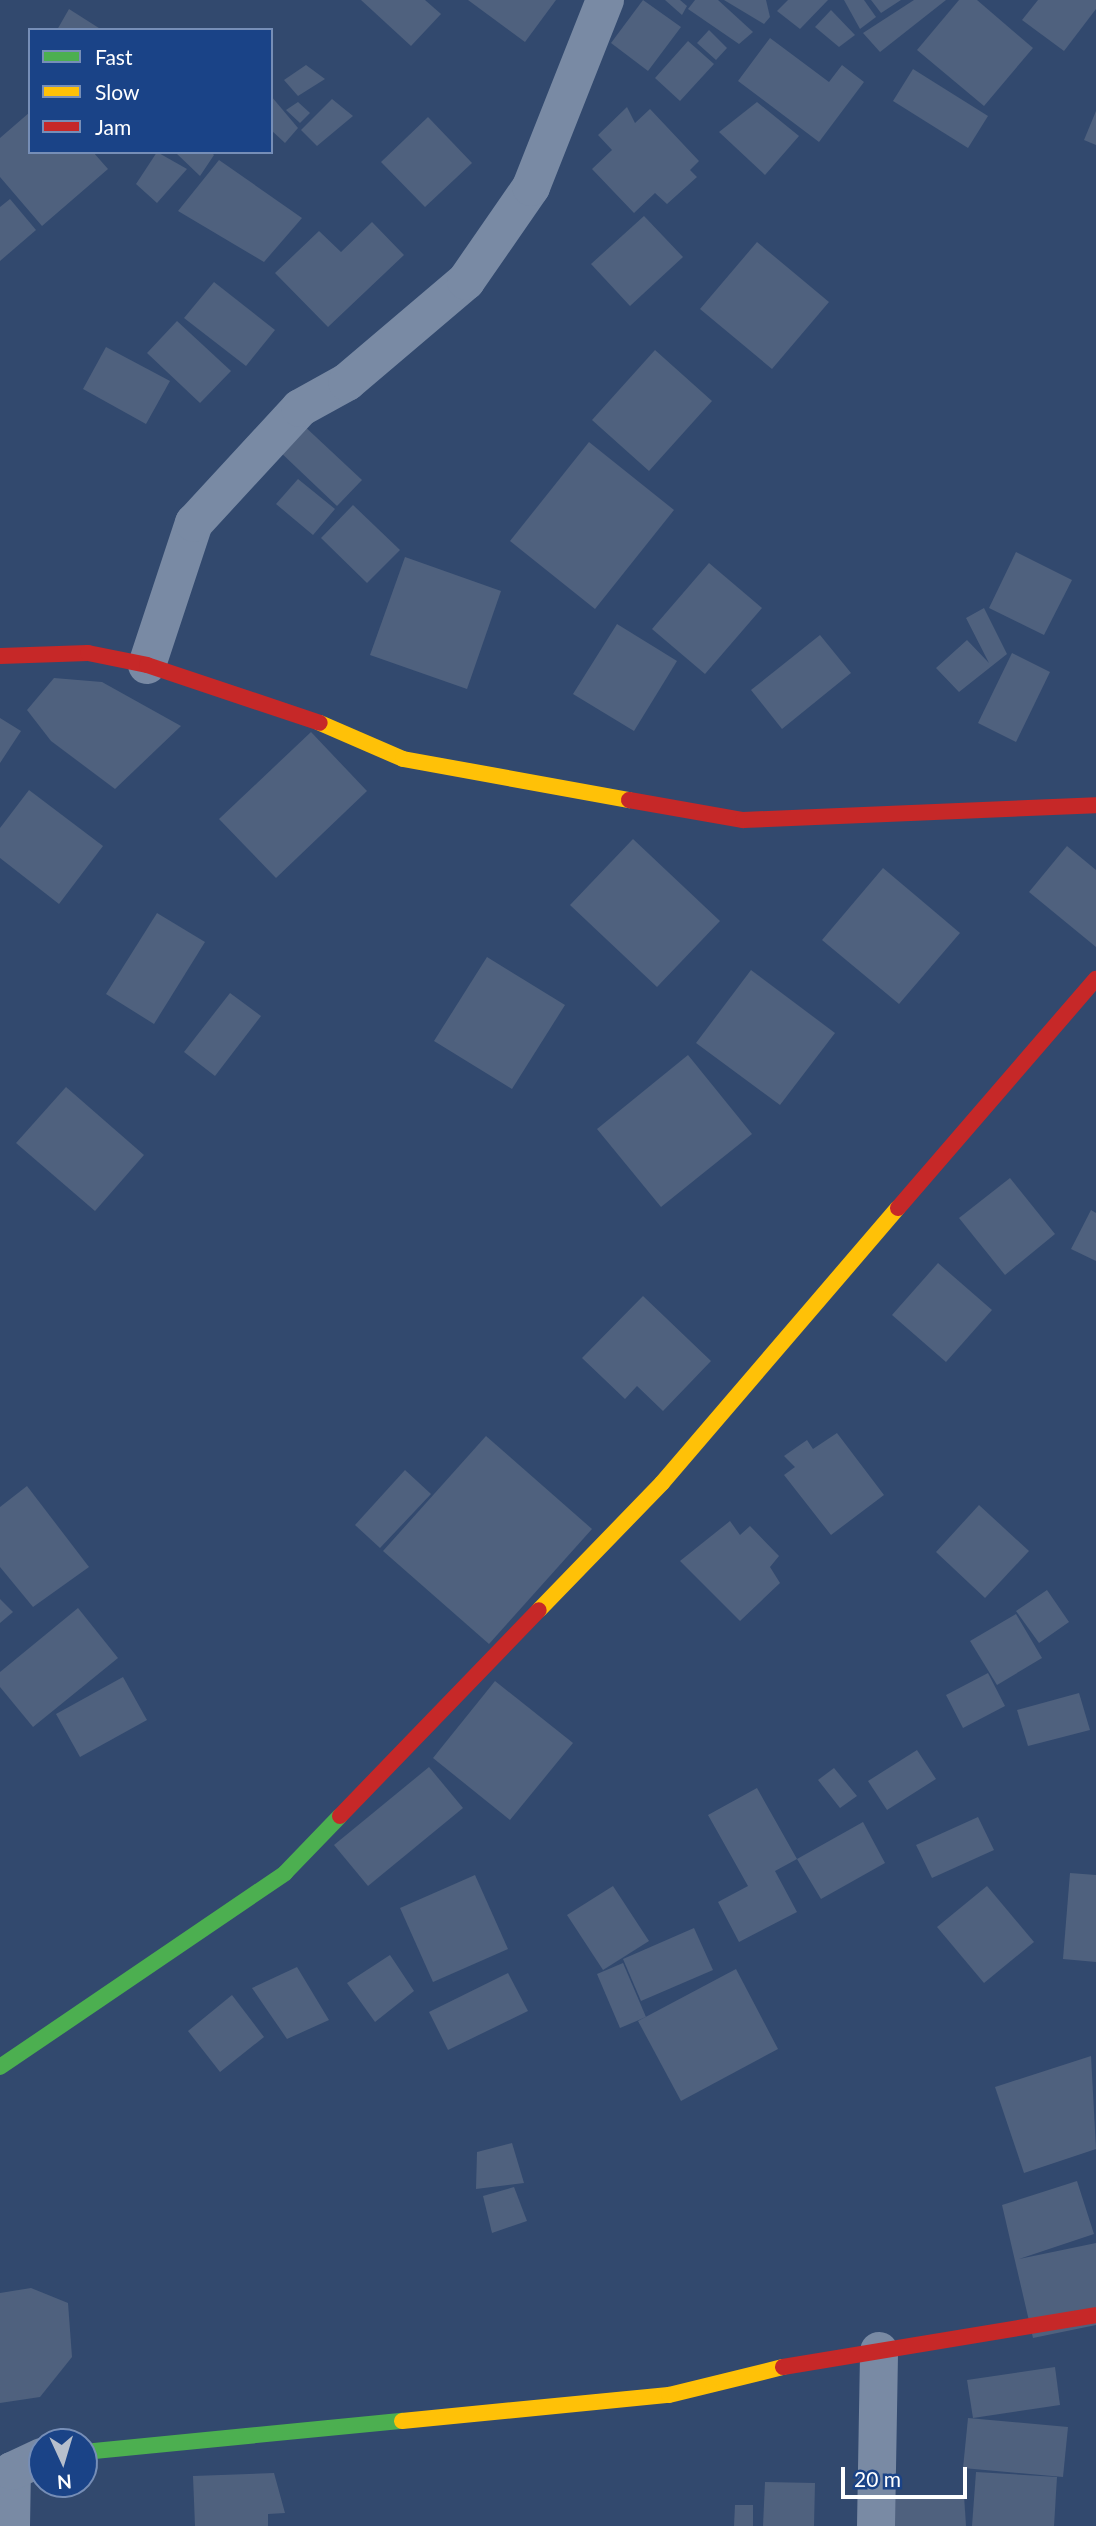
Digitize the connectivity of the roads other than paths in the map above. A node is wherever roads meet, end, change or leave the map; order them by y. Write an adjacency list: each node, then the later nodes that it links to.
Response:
1 (605, 0): 3 (street)
2 (0, 656): 3 (street)
3 (147, 665): 4 (street)
4 (1096, 805)
5 (1096, 979): 6 (street)
6 (0, 2067)
7 (1096, 2315): 8 (street)
8 (879, 2351): 9 (street); 12 (street)
9 (98, 2451)
10 (28, 2464): 11 (street)
11 (11, 2526)
12 (876, 2526)

